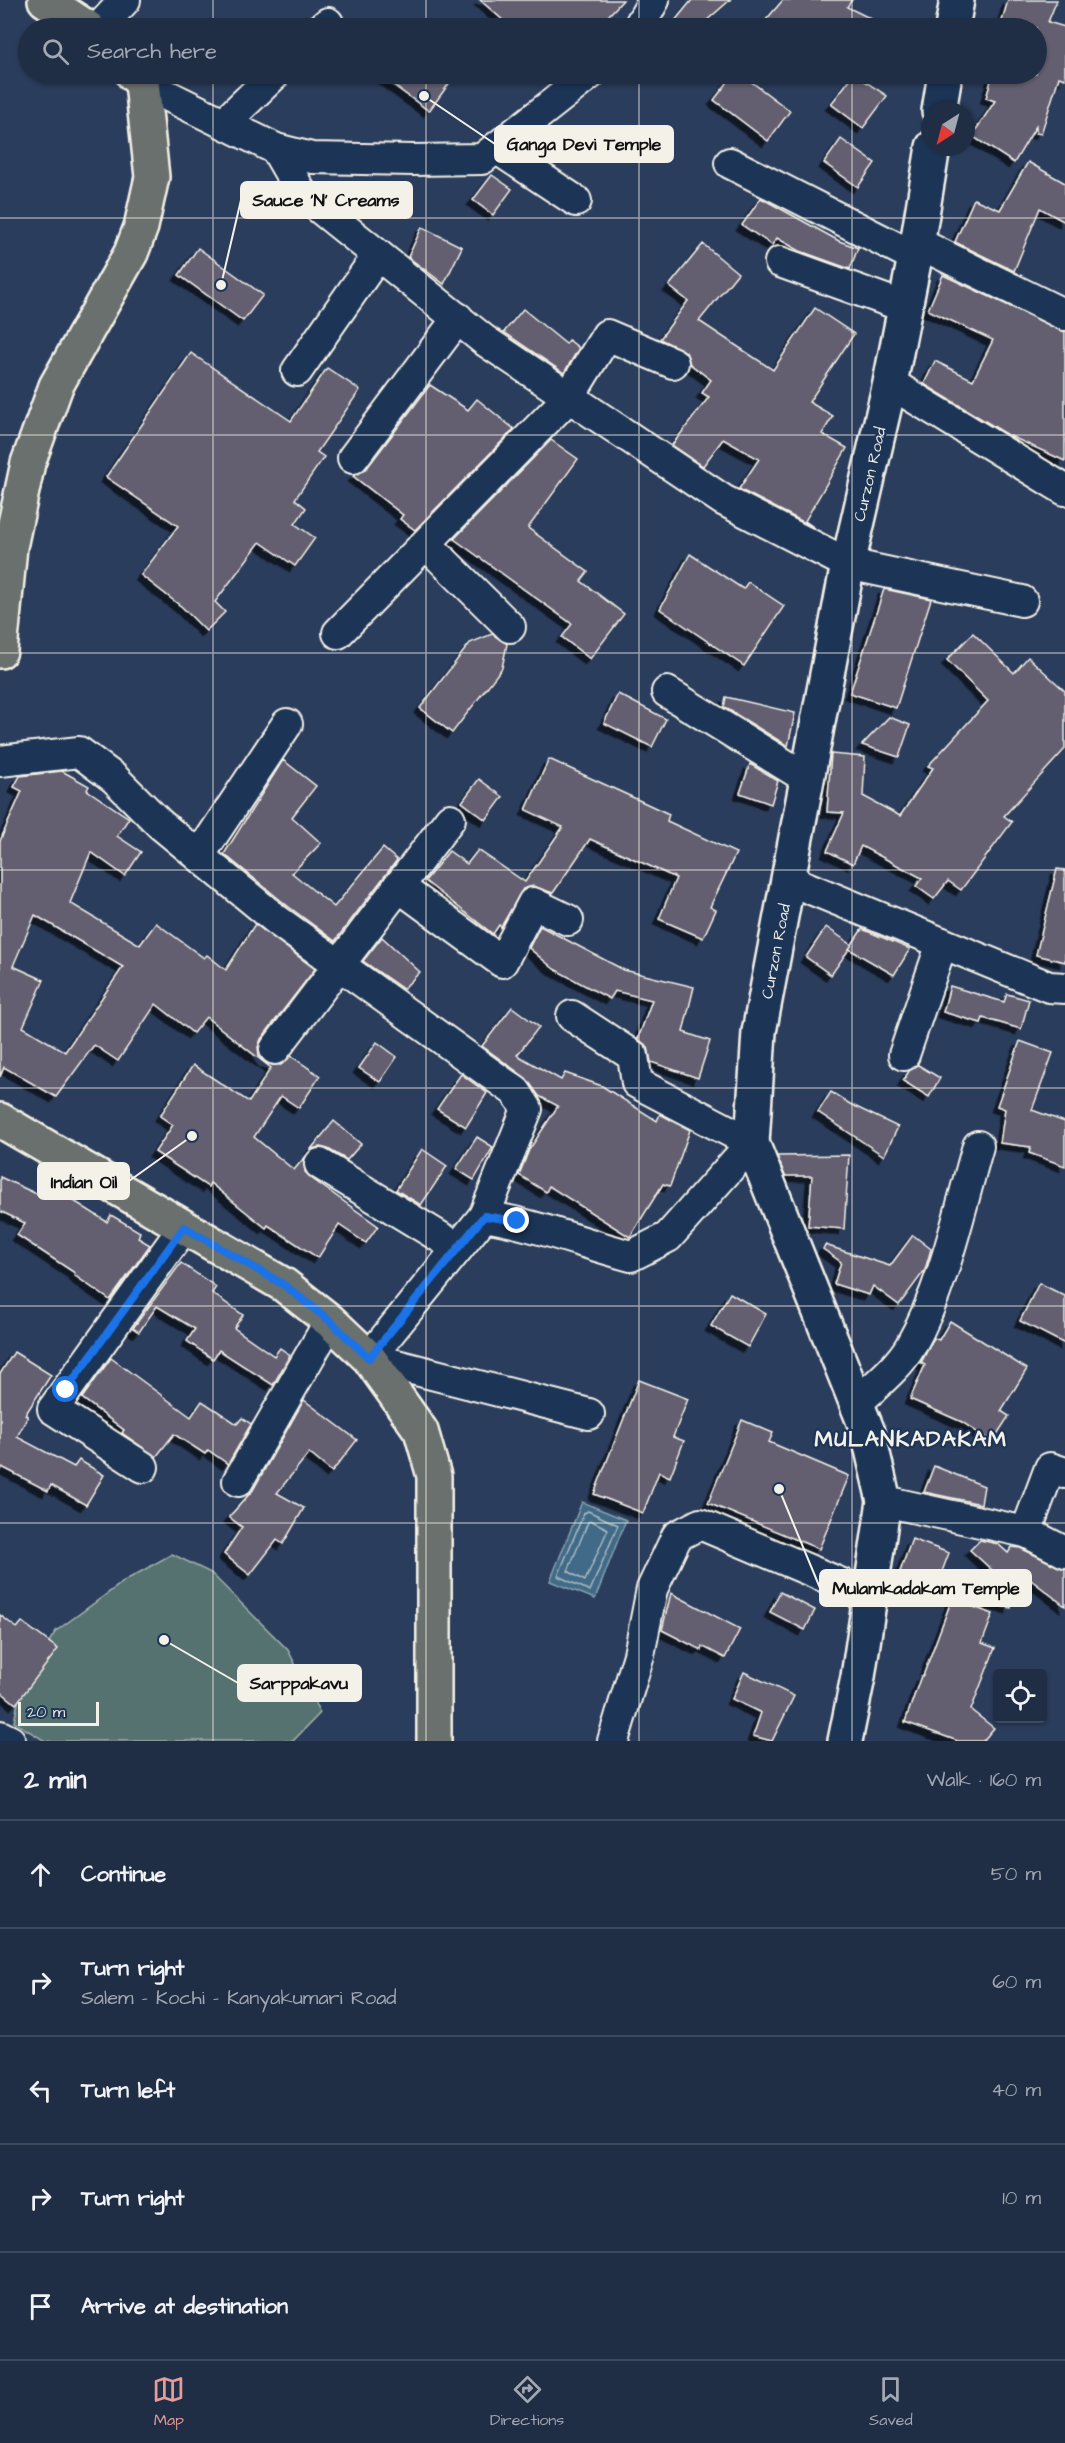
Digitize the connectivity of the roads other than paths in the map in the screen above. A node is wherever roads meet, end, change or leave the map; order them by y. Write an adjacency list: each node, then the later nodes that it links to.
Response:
1 (45, 0): 5 (main road)
2 (125, 0): 6 (street)
3 (654, 0): 7 (street)
4 (957, 0): 8 (main road)
5 (73, 18)
6 (108, 18)
7 (644, 18)
8 (954, 18)
9 (138, 84): 35 (main road)
10 (149, 84): 15 (street)
11 (265, 84): 15 (street)
12 (577, 84): 16 (street)
13 (943, 84): 14 (main road)
14 (940, 102)
15 (224, 123): 17 (street)
16 (496, 148): 17 (street); 20 (street)
17 (276, 149): 22 (street)
18 (932, 156): 21 (main road, Curzon Road)
19 (730, 163): 21 (street)
20 (576, 201)
21 (917, 250): 24 (main road, Curzon Road); 25 (street)
22 (378, 255): 26 (street); 28 (street)
23 (780, 262): 24 (street)
24 (905, 307): 29 (main road, Curzon Road)
25 (1065, 315)
26 (458, 318): 30 (street); 31 (street)
27 (673, 363): 30 (street)
28 (297, 371)
29 (890, 383): 32 (street); 34 (main road, Curzon Road)
30 (569, 397): 33 (street); 34 (street)
31 (353, 458)
32 (1065, 490)
33 (426, 544): 37 (street); 38 (street)
34 (848, 564): 36 (street); 43 (main road, Curzon Road)
35 (3, 580): 39 (main road)
36 (1022, 601)
37 (510, 627)
38 (338, 633)
39 (0, 651)
40 (666, 692): 43 (street)
41 (287, 724): 45 (street)
42 (0, 761): 45 (street)
43 (808, 779): 46 (main road, Curzon Road)
44 (450, 819): 47 (street)
45 (200, 856): 50 (street)
46 (789, 880): 49 (street); 56 (main road, Curzon Road)
47 (398, 886): 48 (street); 50 (street)
48 (568, 920)
49 (942, 943): 51 (street); 54 (street)
50 (339, 965): 53 (street); 59 (street)
51 (1065, 988)
52 (572, 1017): 56 (street)
53 (275, 1049)
54 (904, 1055)
55 (0, 1120): 60 (main road)
56 (752, 1143): 59 (street); 64 (main road, Curzon Road)
57 (978, 1146): 64 (street)
58 (320, 1164): 61 (street)
59 (484, 1216): 61 (street)
60 (184, 1227): 62 (main road); 66 (street)
61 (458, 1248): 63 (street)
62 (330, 1321): 63 (main road); 68 (street)
63 (369, 1358): 65 (street); 75 (main road)
64 (856, 1404): 69 (main road, Curzon Road)
65 (589, 1414)
66 (143, 1467)
67 (1065, 1473): 70 (street)
68 (238, 1481)
69 (884, 1501): 70 (street); 72 (main road, Curzon Road)
70 (1026, 1532): 71 (street)
71 (1065, 1552)
72 (868, 1595): 76 (street); 77 (main road, Curzon Road)
73 (0, 1736): 74 (street)
74 (10, 1741)
75 (434, 1741)
76 (613, 1741)
77 (844, 1741)

